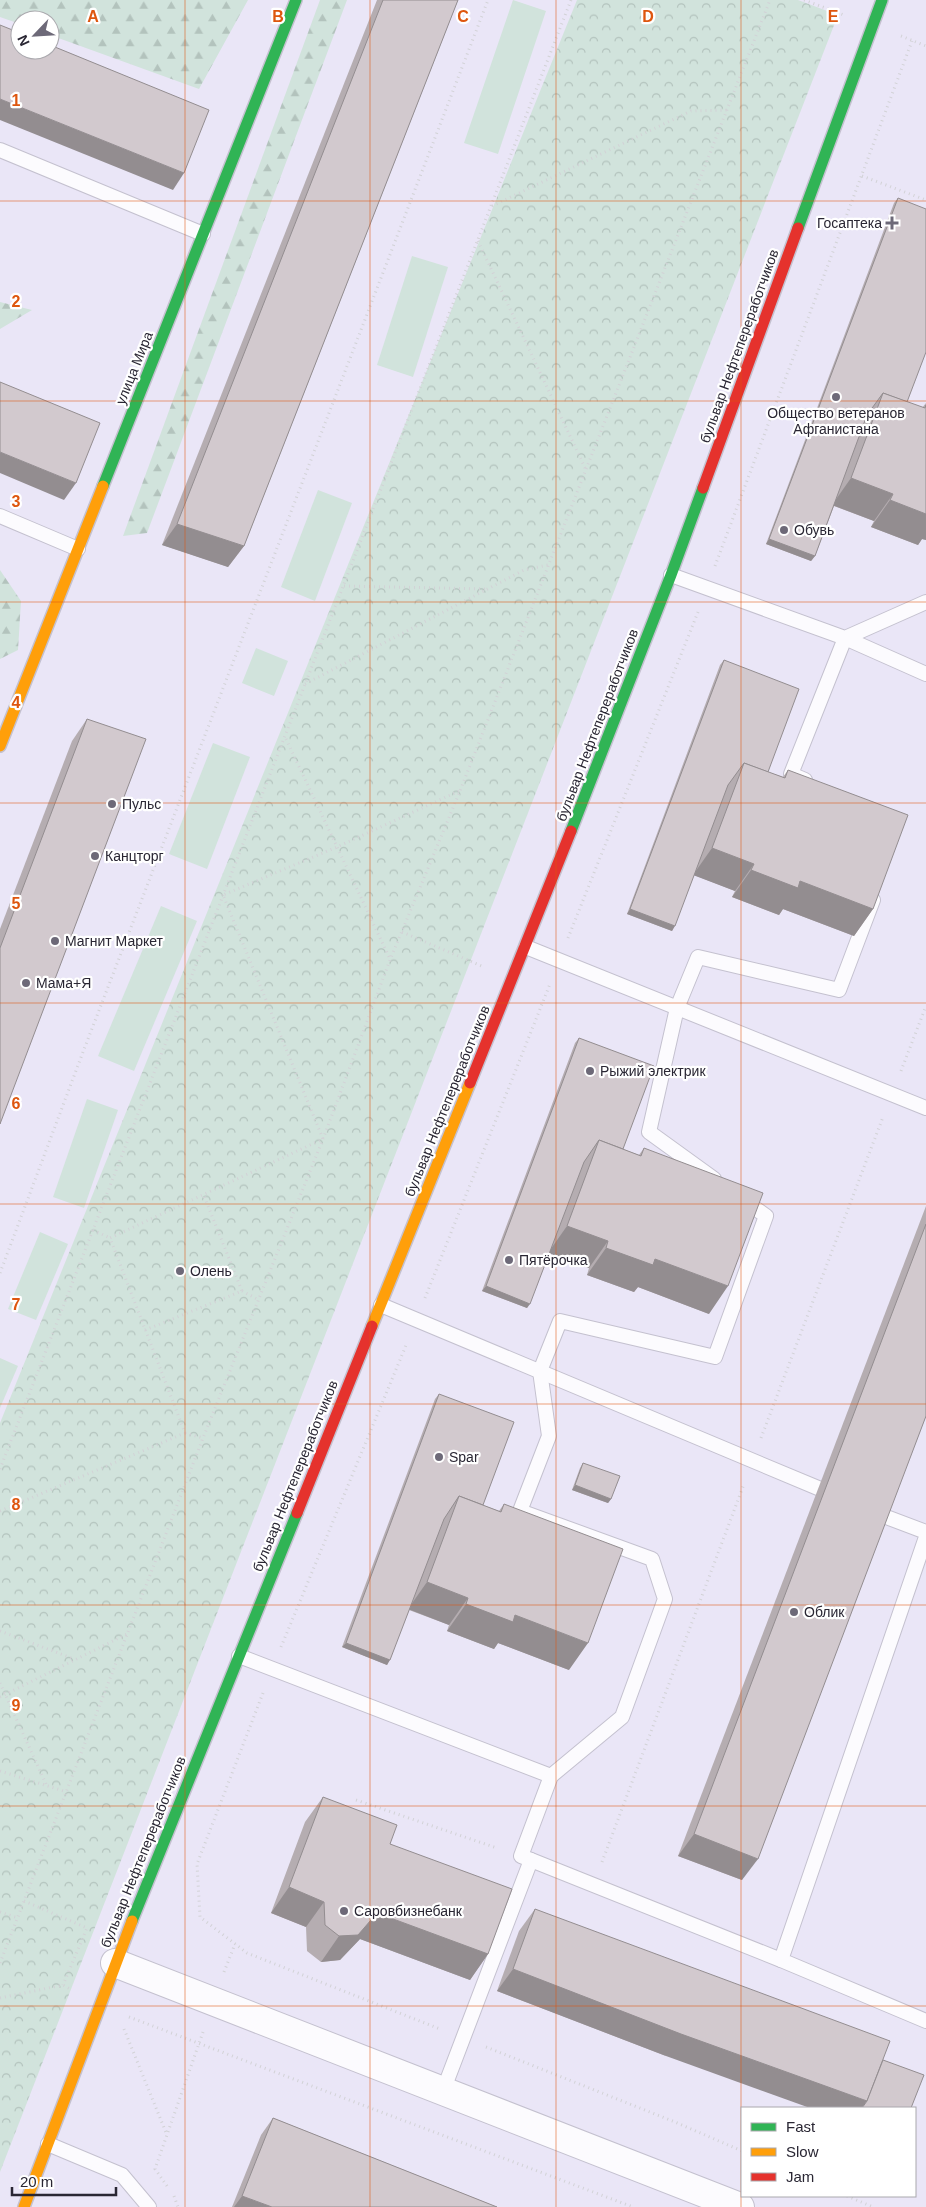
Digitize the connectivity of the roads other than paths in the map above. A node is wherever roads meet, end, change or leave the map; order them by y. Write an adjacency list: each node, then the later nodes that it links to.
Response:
1 (296, 0): 4 (street, улица Мира)
2 (882, 0): 7 (street, бульвар Нефтепереработчиков)
3 (0, 150): 4 (lane)
4 (203, 234): 6 (street, улица Мира)
5 (0, 516): 6 (lane)
6 (78, 549): 11 (street, улица Мира)
7 (671, 576): 9 (lane); 14 (street, бульвар Нефтепереработчиков)
8 (926, 602): 9 (lane)
9 (845, 638): 10 (lane); 12 (lane)
10 (926, 674)
11 (0, 746)
12 (817, 785)
13 (878, 888): 15 (lane)
14 (526, 947): 15 (lane); 17 (street, бульвар Нефтепереработчиков)
15 (677, 1008): 16 (lane); 18 (lane)
16 (926, 1108)
17 (381, 1305): 18 (lane); 23 (street, бульвар Нефтепереработчиков)
18 (540, 1371): 19 (lane); 24 (lane)
19 (818, 1488)
20 (881, 1515): 21 (lane)
21 (926, 1532)
22 (926, 1537): 26 (lane)
23 (239, 1656): 24 (lane); 27 (street, бульвар Нефтепереработчиков)
24 (551, 1776): 25 (lane)
25 (526, 1858): 26 (lane); 29 (lane)
26 (781, 1960): 28 (lane)
27 (115, 1963): 29 (street); 30 (street, бульвар Нефтепереработчиков)
28 (926, 2021)
29 (443, 2091): 33 (street)
30 (48, 2144): 31 (street, бульвар Нефтепереработчиков); 32 (lane)
31 (24, 2207)
32 (148, 2207)
33 (738, 2207)

